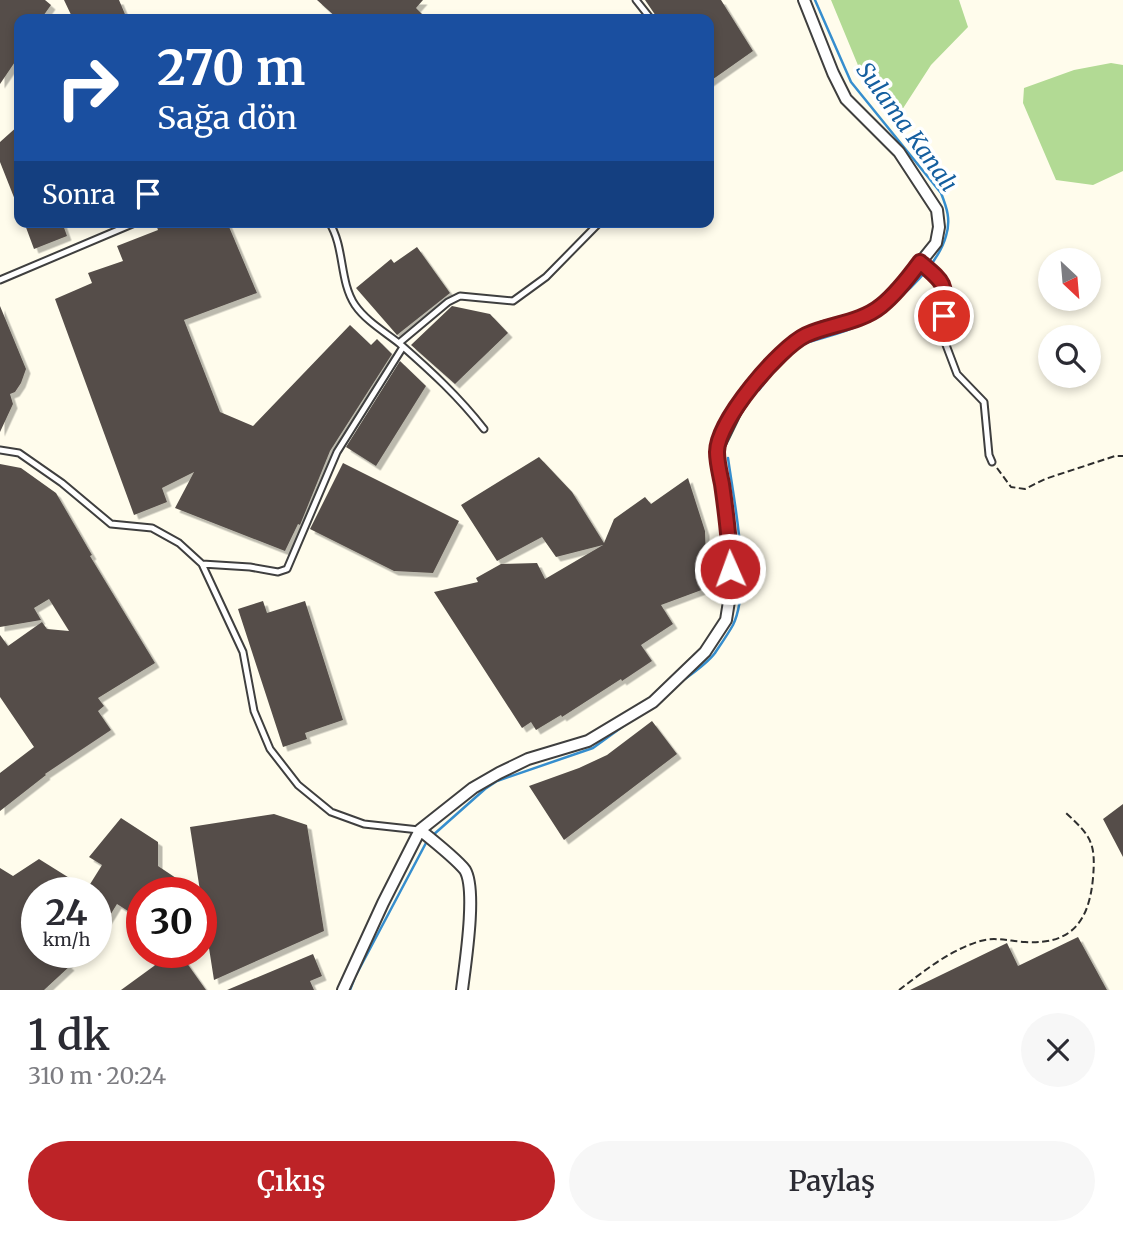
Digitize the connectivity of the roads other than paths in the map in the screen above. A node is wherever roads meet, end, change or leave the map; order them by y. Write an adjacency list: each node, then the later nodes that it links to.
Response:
1 (804, 0): 5 (street)
2 (123, 228): 6 (lane)
3 (332, 228): 7 (lane)
4 (594, 228): 7 (lane)
5 (920, 262): 10 (lane); 12 (street)
6 (0, 280)
7 (401, 345): 8 (lane); 11 (lane)
8 (484, 429)
9 (0, 450): 11 (lane)
10 (992, 462)
11 (202, 564): 12 (lane)
12 (420, 830): 13 (street); 14 (street)
13 (343, 990)
14 (462, 990)

